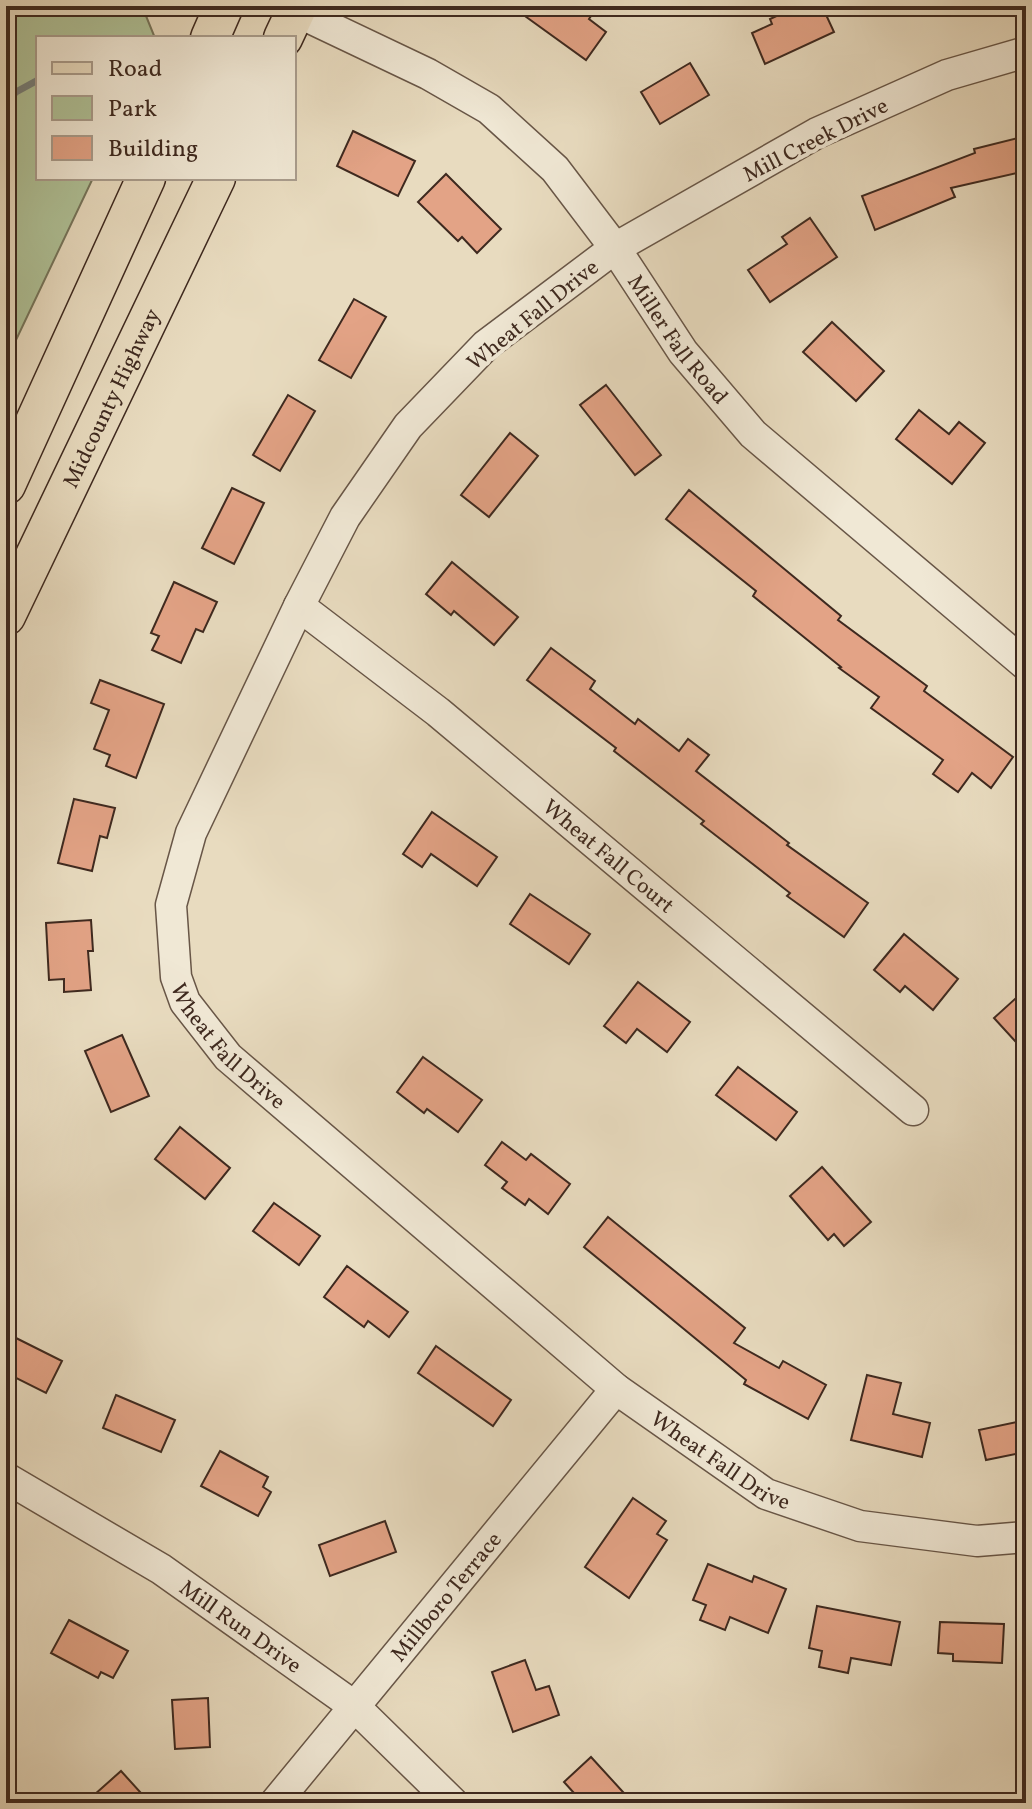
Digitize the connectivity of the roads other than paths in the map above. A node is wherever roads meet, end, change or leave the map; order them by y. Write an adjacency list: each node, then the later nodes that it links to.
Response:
1 (224, 6): 3 (main road)
2 (291, 15): 7 (street, Miller Fall Road)
3 (211, 36)
4 (1026, 52): 7 (street, Mill Creek Drive)
5 (145, 180): 8 (main road)
6 (215, 180): 10 (main road, Midcounty Highway)
7 (615, 248): 9 (street, Wheat Fall Drive); 11 (street, Miller Fall Road)
8 (6, 485)
9 (299, 606): 12 (street, Wheat Fall Court); 13 (street, Wheat Fall Drive)
10 (6, 616)
11 (1026, 665)
12 (913, 1110)
13 (616, 1389): 15 (street, Wheat Fall Drive); 16 (street, Millboro Terrace)
14 (6, 1478): 16 (street, Mill Run Drive)
15 (1026, 1537)
16 (354, 1706): 17 (street, Millboro Terrace); 18 (street, Mill Run Drive)
17 (275, 1803)
18 (453, 1803)

